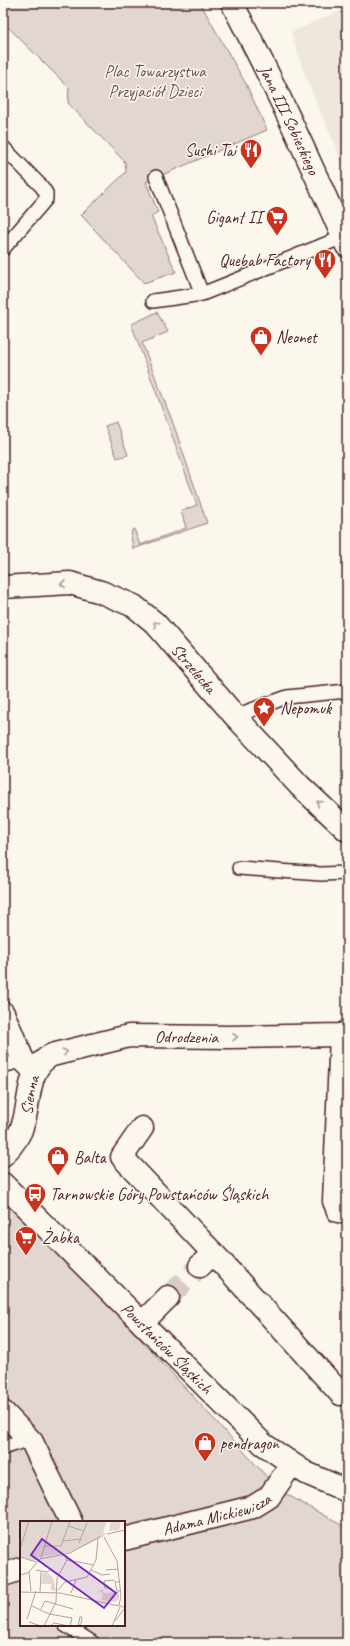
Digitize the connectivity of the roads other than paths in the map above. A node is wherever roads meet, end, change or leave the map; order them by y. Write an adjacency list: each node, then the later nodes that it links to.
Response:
1 (232, 3): 4 (street, Jana III Sobieskiego)
2 (3, 147): 5 (lane)
3 (156, 177): 6 (lane)
4 (345, 241): 6 (lane, Jana III Sobieskiego)
5 (3, 249)
6 (202, 294): 7 (lane, Jana III Sobieskiego)
7 (153, 301)
8 (3, 587): 10 (street, Strzelecka, one-way to 8)
9 (347, 691): 10 (lane)
10 (235, 716): 11 (street, Strzelecka, one-way to 10)
11 (347, 830)
12 (239, 868): 13 (lane)
13 (347, 873)
14 (3, 1013): 16 (street, Sienna)
15 (344, 1034): 16 (street, Odrodzenia, one-way to 15); 20 (street)
16 (20, 1066): 18 (street, Sienna)
17 (142, 1128): 23 (street)
18 (3, 1155)
19 (3, 1184): 22 (street, Powstańców Śląskich)
20 (347, 1213)
21 (168, 1297): 22 (street)
22 (142, 1323): 27 (street, Powstańców Śląskich)
23 (341, 1394)
24 (3, 1412): 25 (street)
25 (29, 1439): 26 (lane); 29 (street)
26 (3, 1448)
27 (291, 1465): 28 (street, Powstańców Śląskich); 30 (street, Adama Mickiewicza)
28 (347, 1491)
29 (70, 1521)
30 (125, 1539)
31 (20, 1569): 32 (street)
32 (3, 1575)
33 (67, 1626): 34 (lane)
34 (93, 1643)

